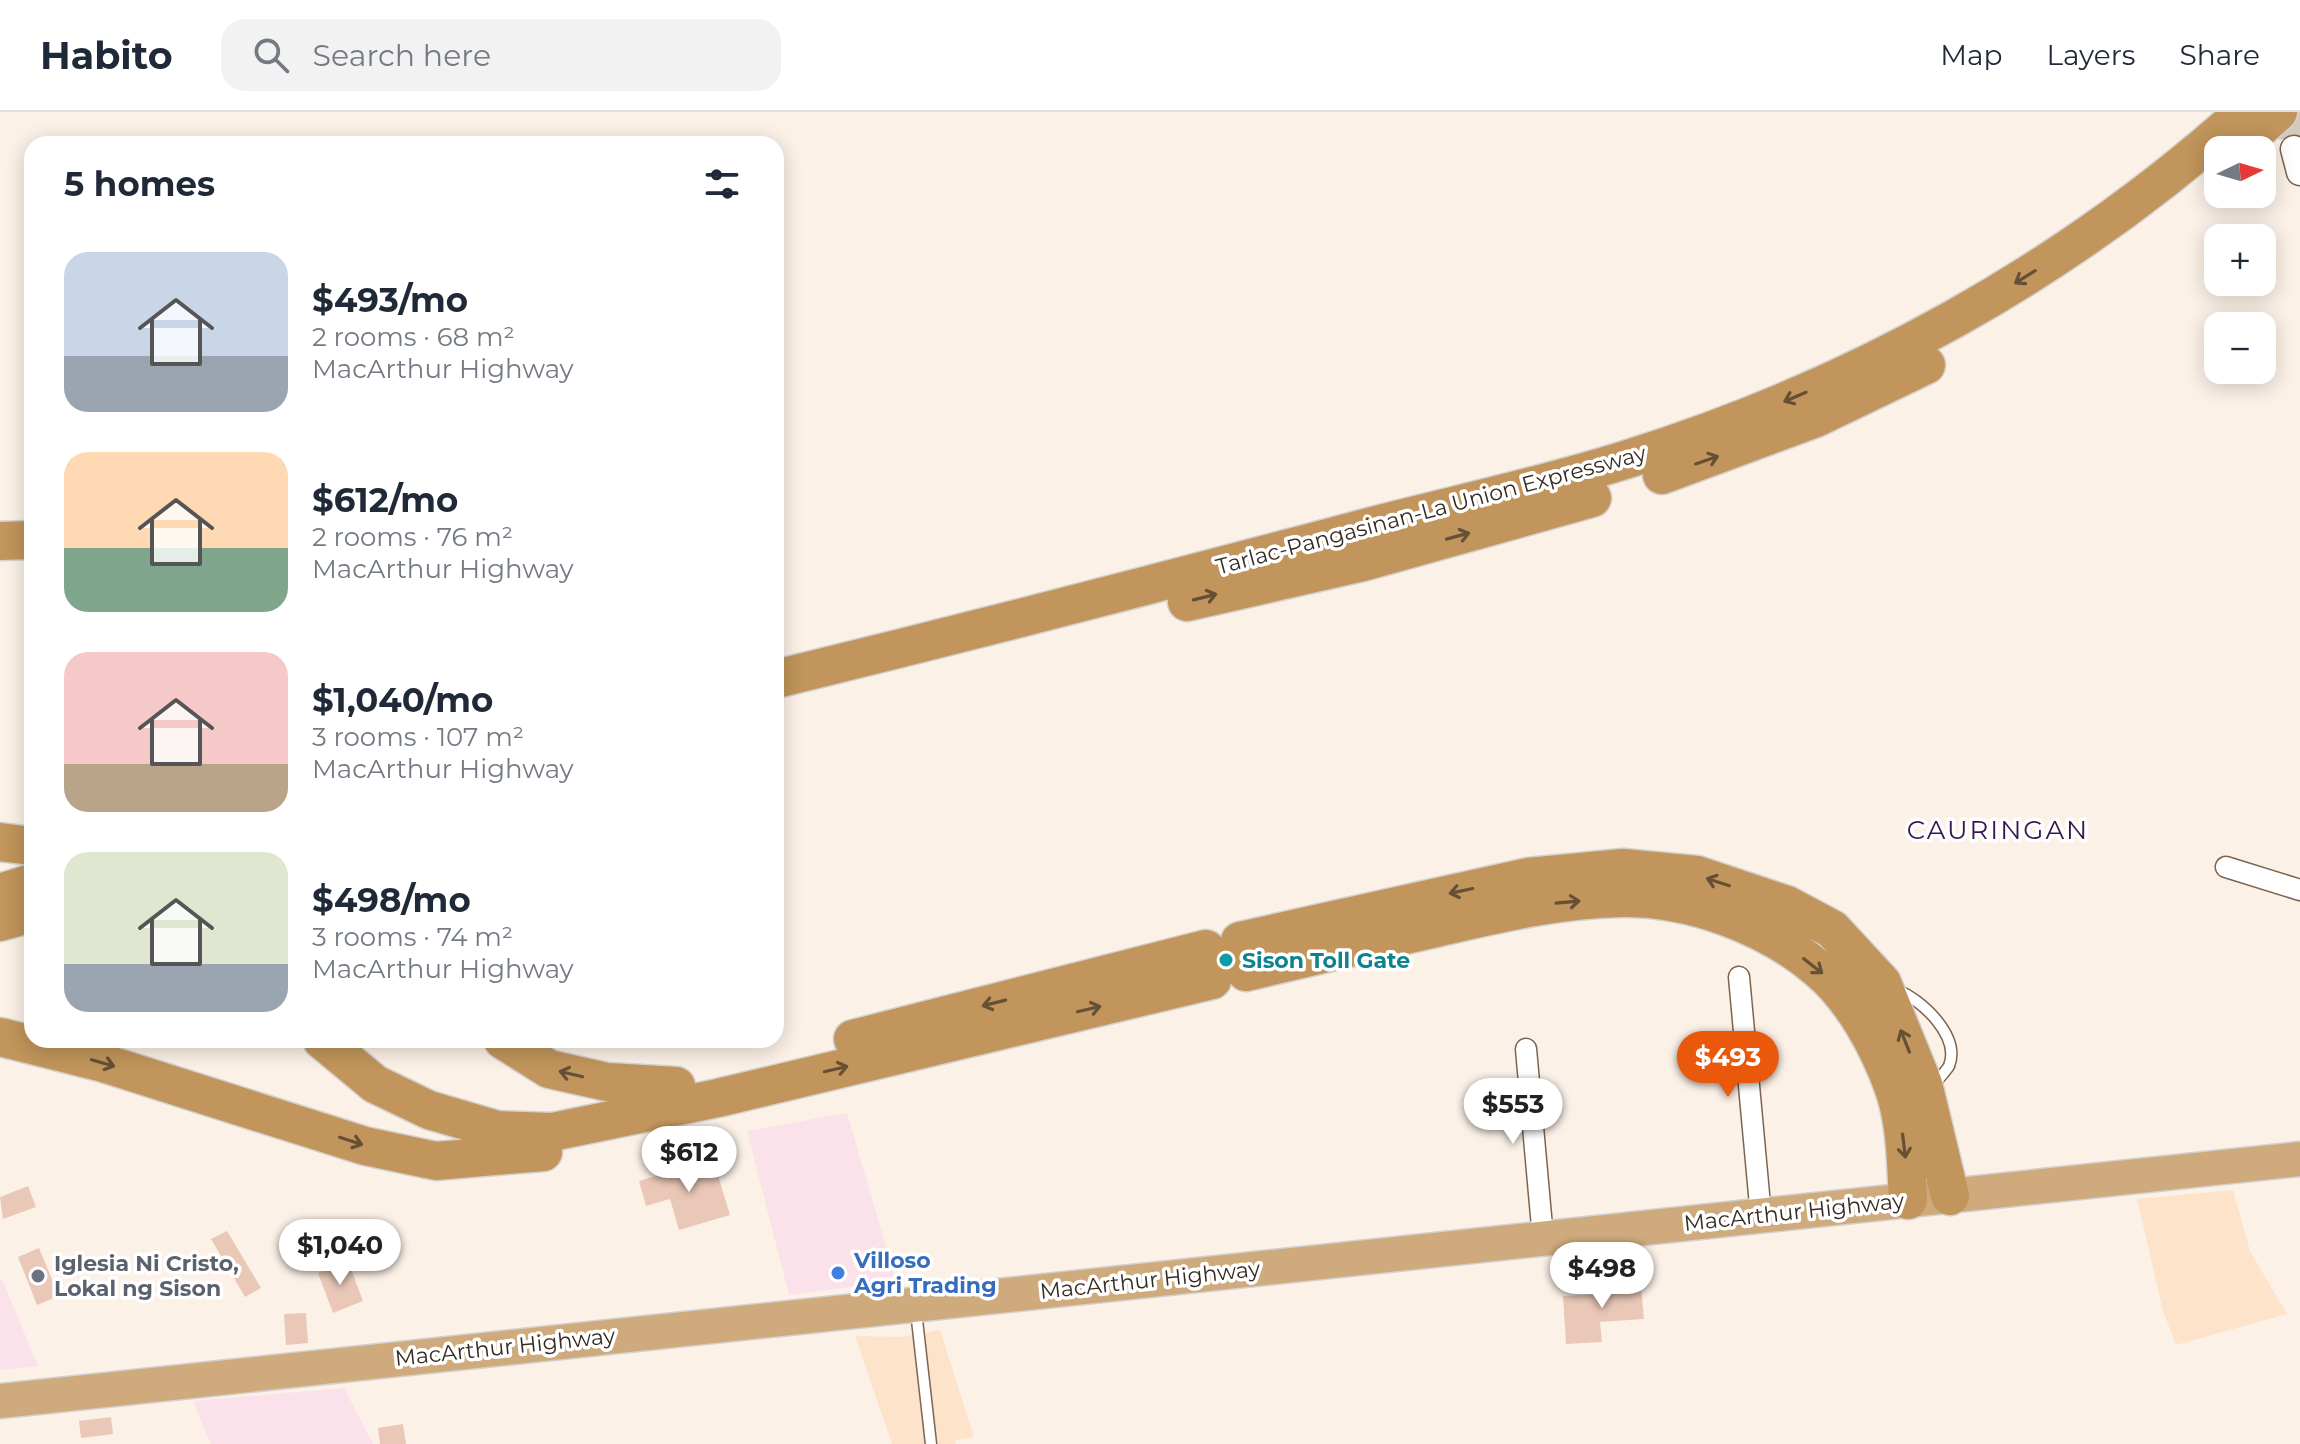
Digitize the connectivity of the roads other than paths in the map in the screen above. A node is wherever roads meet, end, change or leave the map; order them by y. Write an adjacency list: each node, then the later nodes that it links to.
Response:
1 (2262, 117): 2 (highway, Tarlac-Pangasinan-La Union Expressway); 8 (highway, Tarlac-Pangasinan-La Union Expressway, one-way to 8)
2 (2246, 136)
3 (2204, 174): 8 (highway, Tarlac-Pangasinan-La Union Expressway, one-way to 3)
4 (0, 521): 5 (highway)
5 (24, 521)
6 (24, 540): 7 (highway)
7 (0, 541)
8 (1359, 548): 9 (highway, Tarlac-Pangasinan-La Union Expressway); 10 (highway, Tarlac-Pangasinan-La Union Expressway, one-way to 8)
9 (784, 677)
10 (784, 700)
11 (0, 842): 12 (highway)
12 (24, 845)
13 (2226, 867): 15 (street)
14 (24, 886): 16 (highway)
15 (2300, 890)
16 (0, 893)
17 (24, 915): 18 (highway)
18 (0, 922)
19 (1226, 960): 28 (highway, one-way to 28); 28 (highway, one-way to 19); 29 (highway)
20 (1739, 977): 33 (street)
21 (0, 1037): 22 (highway, one-way to 22)
22 (24, 1043)
23 (44, 1048): 29 (highway, one-way to 29)
24 (332, 1048): 29 (highway)
25 (359, 1048): 29 (highway)
26 (516, 1048): 29 (highway, one-way to 26)
27 (1526, 1049): 34 (street)
28 (1908, 1085): 31 (highway); 32 (highway, one-way to 32)
29 (677, 1096)
30 (2300, 1159): 31 (highway, MacArthur Highway)
31 (1950, 1196): 32 (highway, MacArthur Highway)
32 (1908, 1200): 33 (highway, MacArthur Highway)
33 (1761, 1216): 34 (highway, MacArthur Highway)
34 (1543, 1238): 35 (highway, MacArthur Highway)
35 (915, 1305): 36 (highway, MacArthur Highway); 37 (lane)
36 (0, 1401)
37 (931, 1444)

